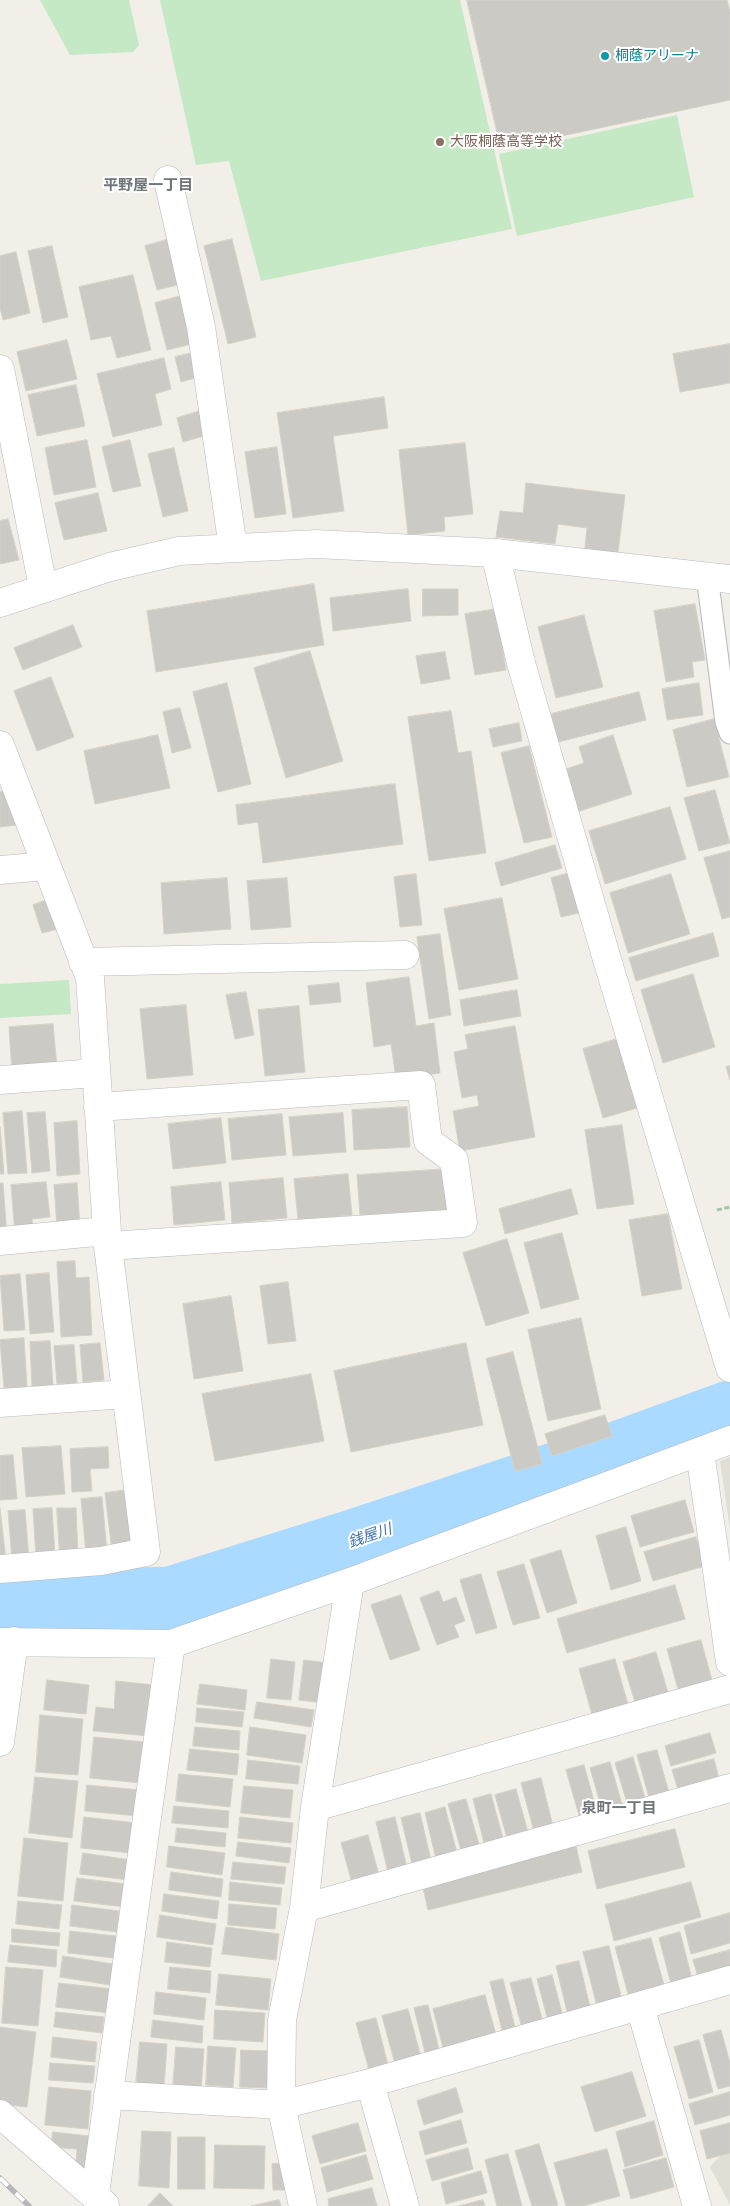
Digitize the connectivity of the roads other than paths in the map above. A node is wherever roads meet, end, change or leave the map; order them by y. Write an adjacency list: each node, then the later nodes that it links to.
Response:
1 (168, 180): 3 (street)
2 (0, 369): 6 (street)
3 (233, 548): 4 (street); 6 (street)
4 (495, 552): 5 (street); 19 (street)
5 (718, 578): 8 (lane)
6 (43, 587): 7 (street)
7 (0, 603)
8 (730, 733)
9 (0, 745): 10 (street)
10 (46, 866): 11 (street); 13 (street)
11 (0, 870)
12 (405, 955): 13 (street)
13 (83, 962): 14 (street)
14 (96, 1073): 15 (street); 16 (street)
15 (0, 1080)
16 (98, 1107): 17 (street); 17 (street)
17 (107, 1238): 18 (street); 20 (street)
18 (0, 1241)
19 (730, 1368)
20 (126, 1394): 21 (street); 24 (street)
21 (0, 1403)
22 (730, 1440): 23 (street)
23 (700, 1452): 25 (street); 28 (street)
24 (0, 1569)
25 (350, 1582): 27 (street); 32 (street)
26 (7, 1641): 27 (street); 30 (street)
27 (171, 1644): 37 (street)
28 (730, 1662)
29 (730, 1689): 32 (street)
30 (0, 1742)
31 (730, 1788): 33 (street)
32 (315, 1807): 33 (street)
33 (304, 1908): 38 (street)
34 (730, 1980): 35 (street)
35 (640, 2006): 36 (street); 43 (street)
36 (370, 2083): 38 (street); 42 (street)
37 (108, 2095): 38 (street); 40 (street)
38 (281, 2105): 41 (street)
39 (0, 2114): 40 (street)
40 (101, 2200)
41 (303, 2206)
42 (405, 2206)
43 (697, 2206)

